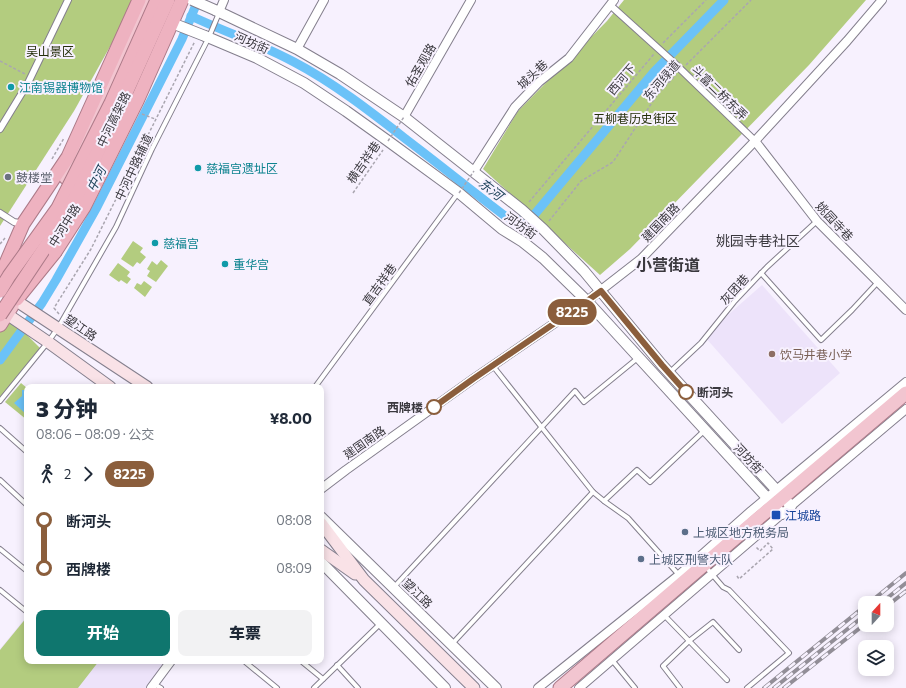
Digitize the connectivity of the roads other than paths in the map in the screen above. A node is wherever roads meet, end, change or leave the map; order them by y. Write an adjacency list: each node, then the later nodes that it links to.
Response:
1 (68, 0): 17 (street)
2 (168, 0): 33 (highway, 中河高架路, bridge)
3 (175, 0): 13 (main road, 中河中路)
4 (182, 0): 30 (highway, bridge)
5 (192, 0): 12 (street, 河坊街, bridge)
6 (224, 0): 12 (street)
7 (324, 0): 15 (street)
8 (471, 0): 16 (street, 佑圣观路)
9 (882, 0): 18 (street, 建国南路)
10 (146, 1): 13 (street, 河坊街); 23 (highway); 26 (main road, 中河中路); 28 (highway, 中河高架路, bridge)
11 (612, 2): 18 (street, 斗富二桥东弄); 19 (street, 城头巷)
12 (217, 11): 14 (lane, 中河中路辅道); 15 (street, 河坊街)
13 (172, 22): 14 (street, 河坊街, bridge); 30 (main road, 中河中路)
14 (207, 37): 20 (street, 河坊街); 34 (lane, 中河中路辅道)
15 (298, 49): 16 (street, 河坊街)
16 (404, 117): 19 (street, 河坊街)
17 (0, 129)
18 (755, 141): 22 (street, 姚园寺巷); 29 (street, 建国南路)
19 (474, 171): 29 (street, 河坊街)
20 (459, 193): 31 (street, 河坊街); 42 (lane, 直吉祥巷)
21 (0, 212): 23 (street)
22 (817, 221): 24 (lane, 灰团巷); 27 (street, 姚园寺巷)
23 (18, 223): 25 (highway)
24 (761, 273): 27 (lane); 38 (lane, 灰团巷)
25 (0, 277)
26 (0, 281)
27 (878, 282): 32 (street, 姚园寺巷)
28 (0, 290): 30 (main road, 望江路)
29 (601, 291): 31 (street, 建国南路); 38 (street, 河坊街)
30 (16, 300): 33 (main road, 中河中路); 34 (main road, 望江路)
31 (587, 301): 36 (street, 河坊街); 37 (street, 建国南路)
32 (906, 310)
33 (2, 316): 35 (main road)
34 (61, 323): 35 (lane, 中河中路辅道); 41 (main road, 望江路)
35 (48, 342): 40 (main road); 43 (lane, 中河中路辅道)
36 (639, 357): 45 (lane); 47 (street, 河坊街)
37 (493, 366): 45 (lane); 50 (street, 建国南路)
38 (669, 373): 54 (street, 河坊街)
39 (906, 382): 54 (street)
40 (106, 384)
41 (143, 384)
42 (317, 384)
43 (0, 401)
44 (904, 401): 54 (main road)
45 (542, 427): 51 (lane); 64 (lane)
46 (0, 428): 48 (lane)
47 (705, 430): 52 (lane); 54 (street, 河坊街)
48 (24, 449)
49 (0, 480): 53 (lane)
50 (324, 487)
51 (593, 492): 52 (lane); 71 (lane)
52 (604, 501): 62 (lane)
53 (24, 502)
54 (779, 502): 61 (main road); 62 (street)
55 (324, 520): 64 (street, 望江路)
56 (324, 527): 63 (main road)
57 (0, 548): 60 (lane)
58 (324, 552): 63 (main road)
59 (324, 565): 69 (street)
60 (24, 568)
61 (708, 569): 66 (main road); 68 (street); 92 (lane)
62 (679, 574): 66 (street)
63 (364, 580): 85 (main road)
64 (393, 588): 71 (street, 望江路)
65 (0, 590): 67 (lane)
66 (656, 599): 87 (street); 88 (main road)
67 (24, 610)
68 (664, 615): 70 (lane); 73 (street)
69 (381, 622): 77 (lane); 84 (street)
70 (689, 641): 72 (lane); 79 (lane); 91 (lane)
71 (452, 645): 86 (street, 望江路)
72 (739, 650)
73 (612, 660): 89 (street); 90 (lane)
74 (169, 664): 80 (street)
75 (248, 664): 81 (lane)
76 (305, 664): 78 (lane)
77 (337, 665): 78 (lane); 83 (lane)
78 (323, 679): 82 (lane)
79 (727, 680)
80 (156, 687)
81 (277, 688)
82 (314, 688)
83 (358, 688)
84 (444, 688)
85 (474, 688)
86 (496, 688)
87 (538, 688)
88 (560, 688)
89 (580, 688)
90 (635, 688)
91 (680, 688)
92 (747, 688)

